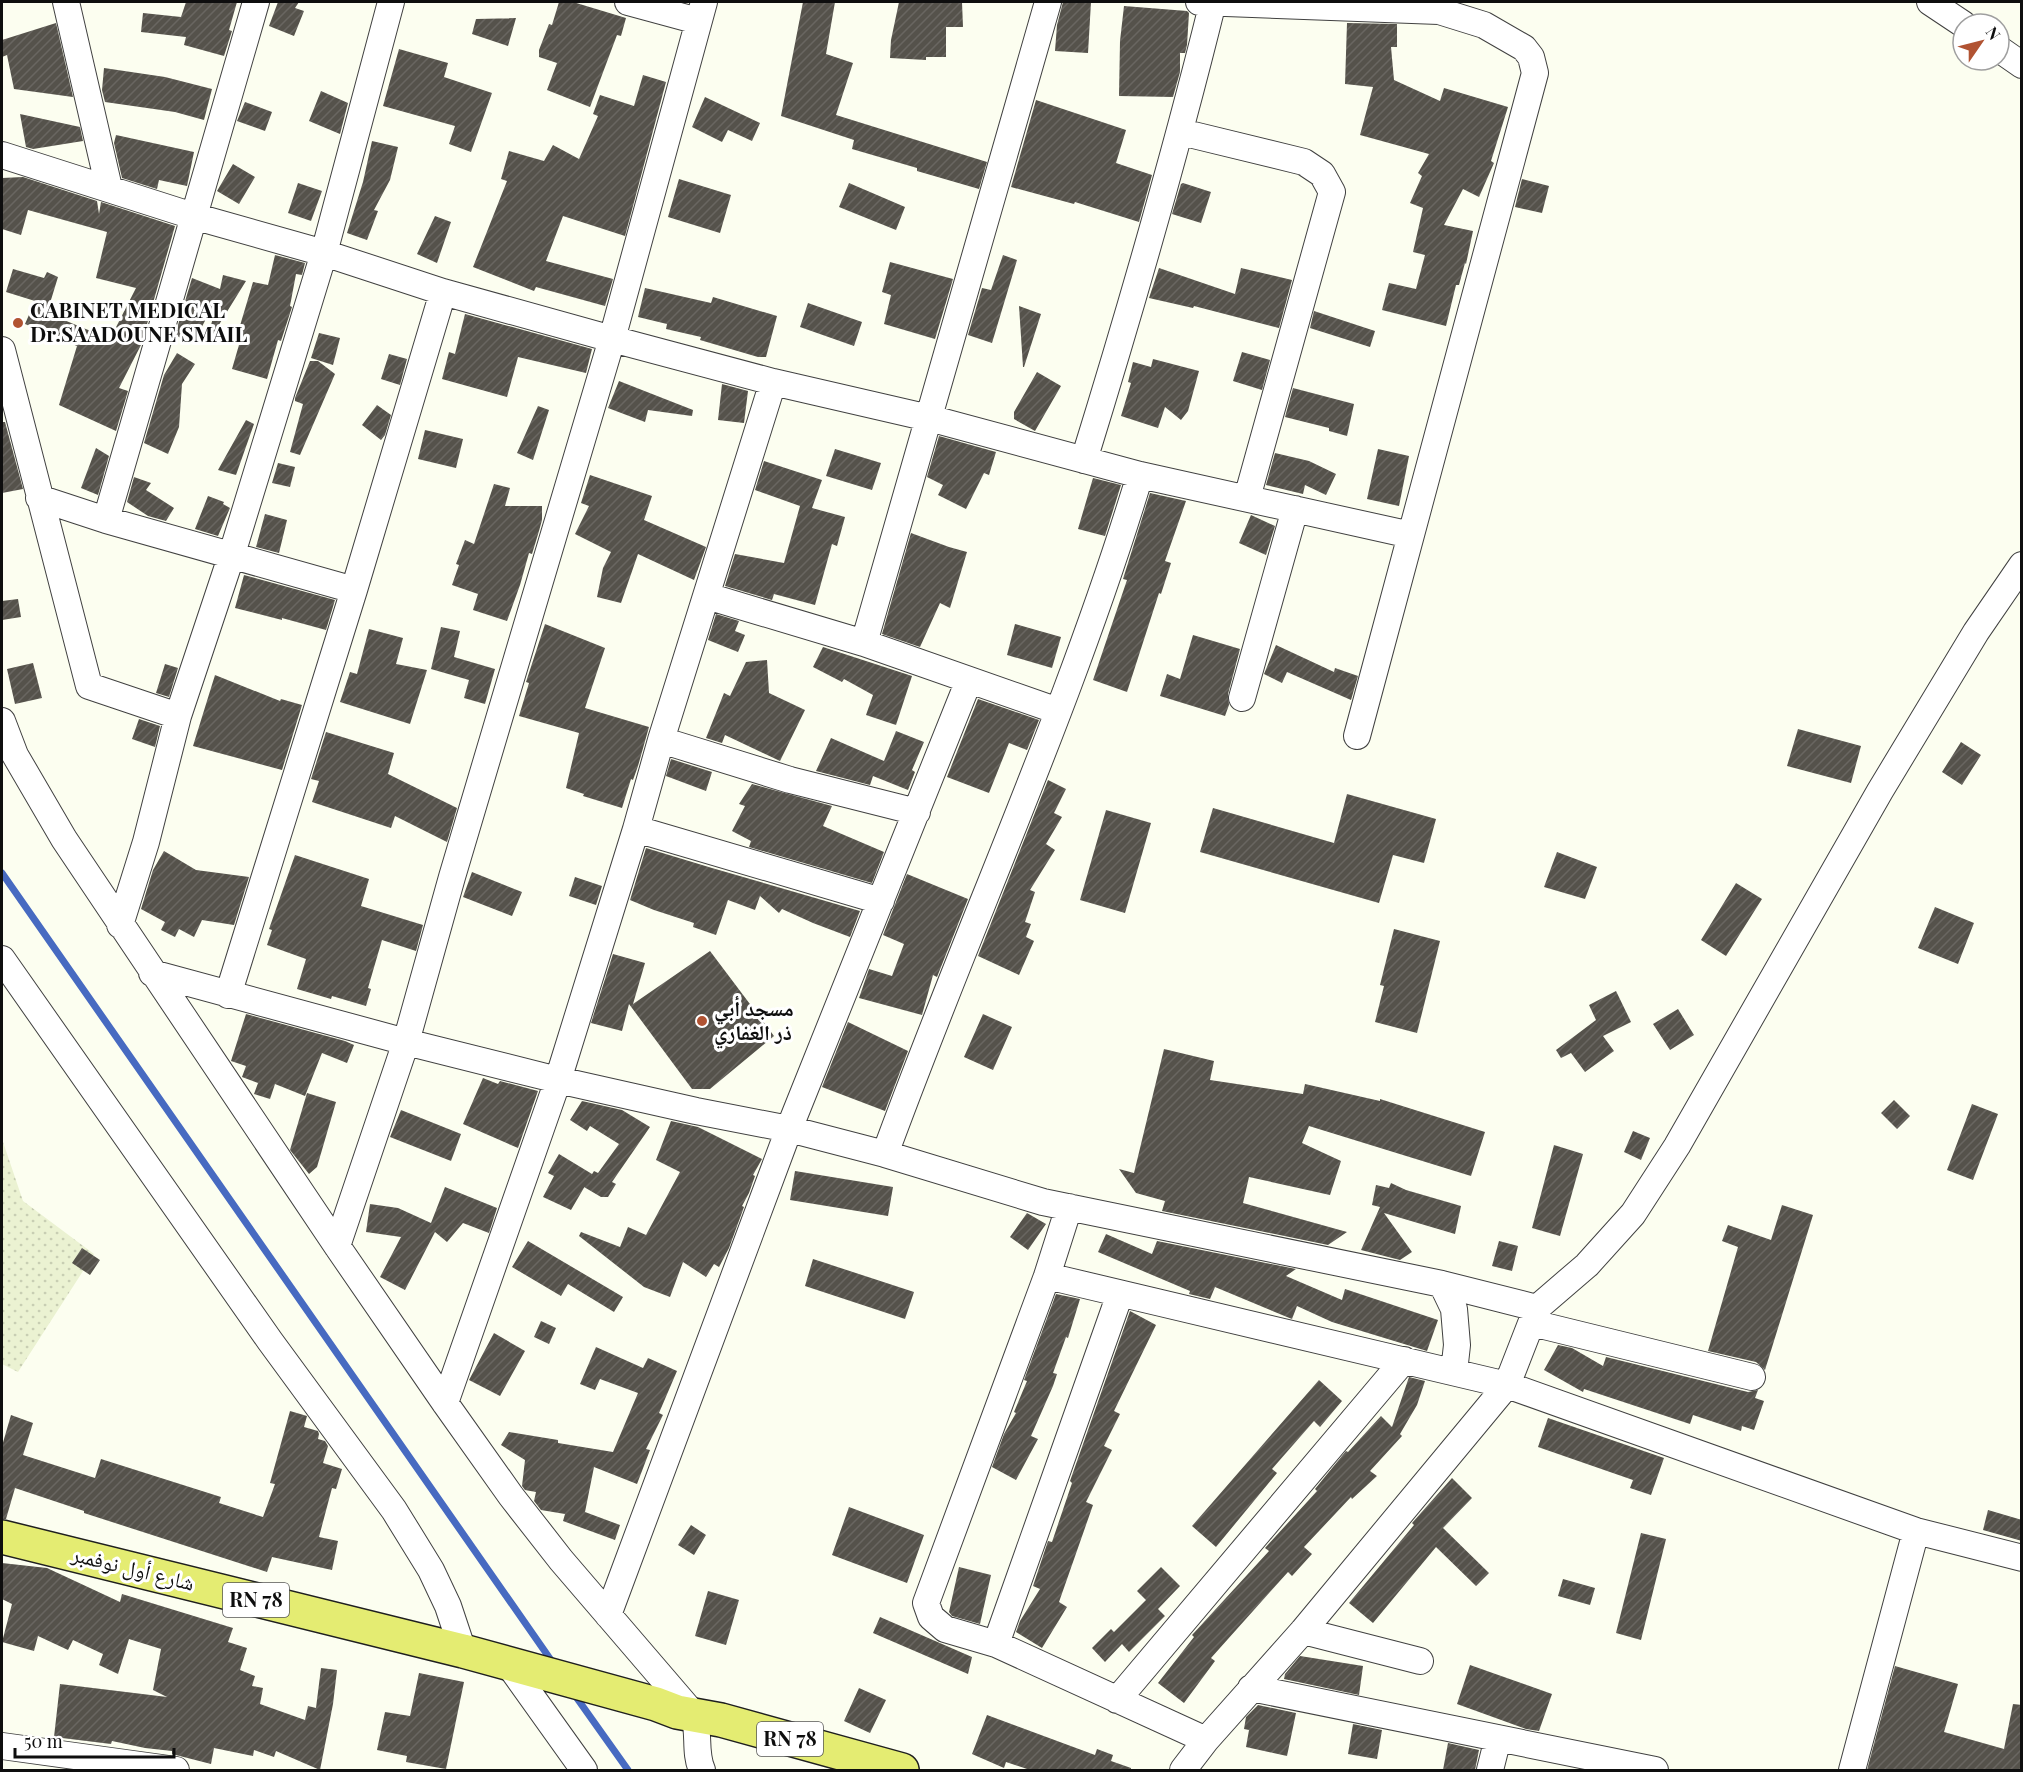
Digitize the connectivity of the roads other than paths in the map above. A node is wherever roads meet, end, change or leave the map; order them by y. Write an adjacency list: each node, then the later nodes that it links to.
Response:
1 (66, 2): 13 (street)
2 (256, 2): 14 (street)
3 (391, 2): 15 (street)
4 (628, 2): 9 (street)
5 (1048, 2): 20 (street)
6 (1209, 2): 8 (street); 11 (street)
7 (1930, 2): 10 (street)
8 (1383, 5): 27 (street)
9 (701, 11): 17 (street)
10 (1951, 16)
11 (1181, 132): 21 (street); 24 (street)
12 (2, 155): 13 (street)
13 (109, 188): 14 (street)
14 (193, 216): 15 (street); 26 (street)
15 (324, 253): 16 (street); 28 (street)
16 (442, 292): 17 (street); 30 (street)
17 (612, 339): 19 (street); 47 (street)
18 (2, 350): 23 (street)
19 (773, 382): 20 (street); 31 (street)
20 (929, 418): 21 (street); 32 (street)
21 (1084, 460): 22 (street)
22 (1140, 475): 24 (street); 35 (street)
23 (39, 498): 26 (street); 36 (street)
24 (1247, 498): 25 (street)
25 (1295, 509): 27 (street); 34 (street)
26 (106, 519): 28 (street)
27 (1411, 535): 38 (street)
28 (231, 557): 30 (street); 36 (street)
29 (2022, 565): 56 (street)
30 (354, 590): 46 (street)
31 (707, 596): 32 (street); 39 (street)
32 (864, 642): 33 (street)
33 (969, 680): 35 (street); 40 (street)
34 (1242, 698)
35 (1058, 711): 50 (street)
36 (178, 716): 43 (street)
37 (2, 722): 43 (street)
38 (1357, 736)
39 (661, 740): 40 (street); 41 (street)
40 (917, 812): 42 (street)
41 (636, 828): 42 (street); 48 (street)
42 (881, 901): 49 (street)
43 (120, 925): 45 (street)
44 (2, 959): 68 (street)
45 (152, 972): 46 (street); 52 (street)
46 (228, 995): 47 (street)
47 (406, 1042): 48 (street); 52 (street)
48 (558, 1080): 49 (street); 61 (street)
49 (789, 1129): 50 (street); 65 (street)
50 (885, 1154): 51 (street)
51 (1069, 1207): 53 (street); 54 (street)
52 (337, 1246): 61 (street)
53 (1047, 1276): 55 (street); 67 (street)
54 (1442, 1284): 56 (street); 58 (street)
55 (1120, 1294): 57 (street); 67 (street)
56 (1534, 1315): 59 (street); 60 (street)
57 (1404, 1360): 58 (street); 72 (street)
58 (1454, 1372): 60 (street)
59 (1752, 1377)
60 (1507, 1385): 62 (street); 66 (street)
61 (445, 1403): 65 (street)
62 (1916, 1531): 64 (street); 86 (street)
63 (2, 1537): 68 (main road, شارع أول نوفمبر / RN 78)
64 (2022, 1558)
65 (608, 1615): 73 (street)
66 (1303, 1631): 69 (street); 71 (street)
67 (996, 1644): 72 (street)
68 (463, 1651): 70 (main road, شارع أول نوفمبر / RN 78)
69 (1420, 1661)
70 (509, 1665): 73 (main road, RN 78); 79 (street)
71 (1251, 1688): 74 (street); 75 (street)
72 (1117, 1700): 75 (street)
73 (681, 1714): 80 (street); 81 (main road, RN 78); 82 (main road, RN 78)
74 (1498, 1738): 84 (street); 85 (street)
75 (1206, 1740): 83 (street)
76 (2, 1746): 77 (street)
77 (139, 1768): 78 (street)
78 (176, 1770)
79 (584, 1770)
80 (702, 1770)
81 (832, 1770)
82 (902, 1770)
83 (1183, 1770)
84 (1490, 1770)
85 (1655, 1770)
86 (1852, 1770)

